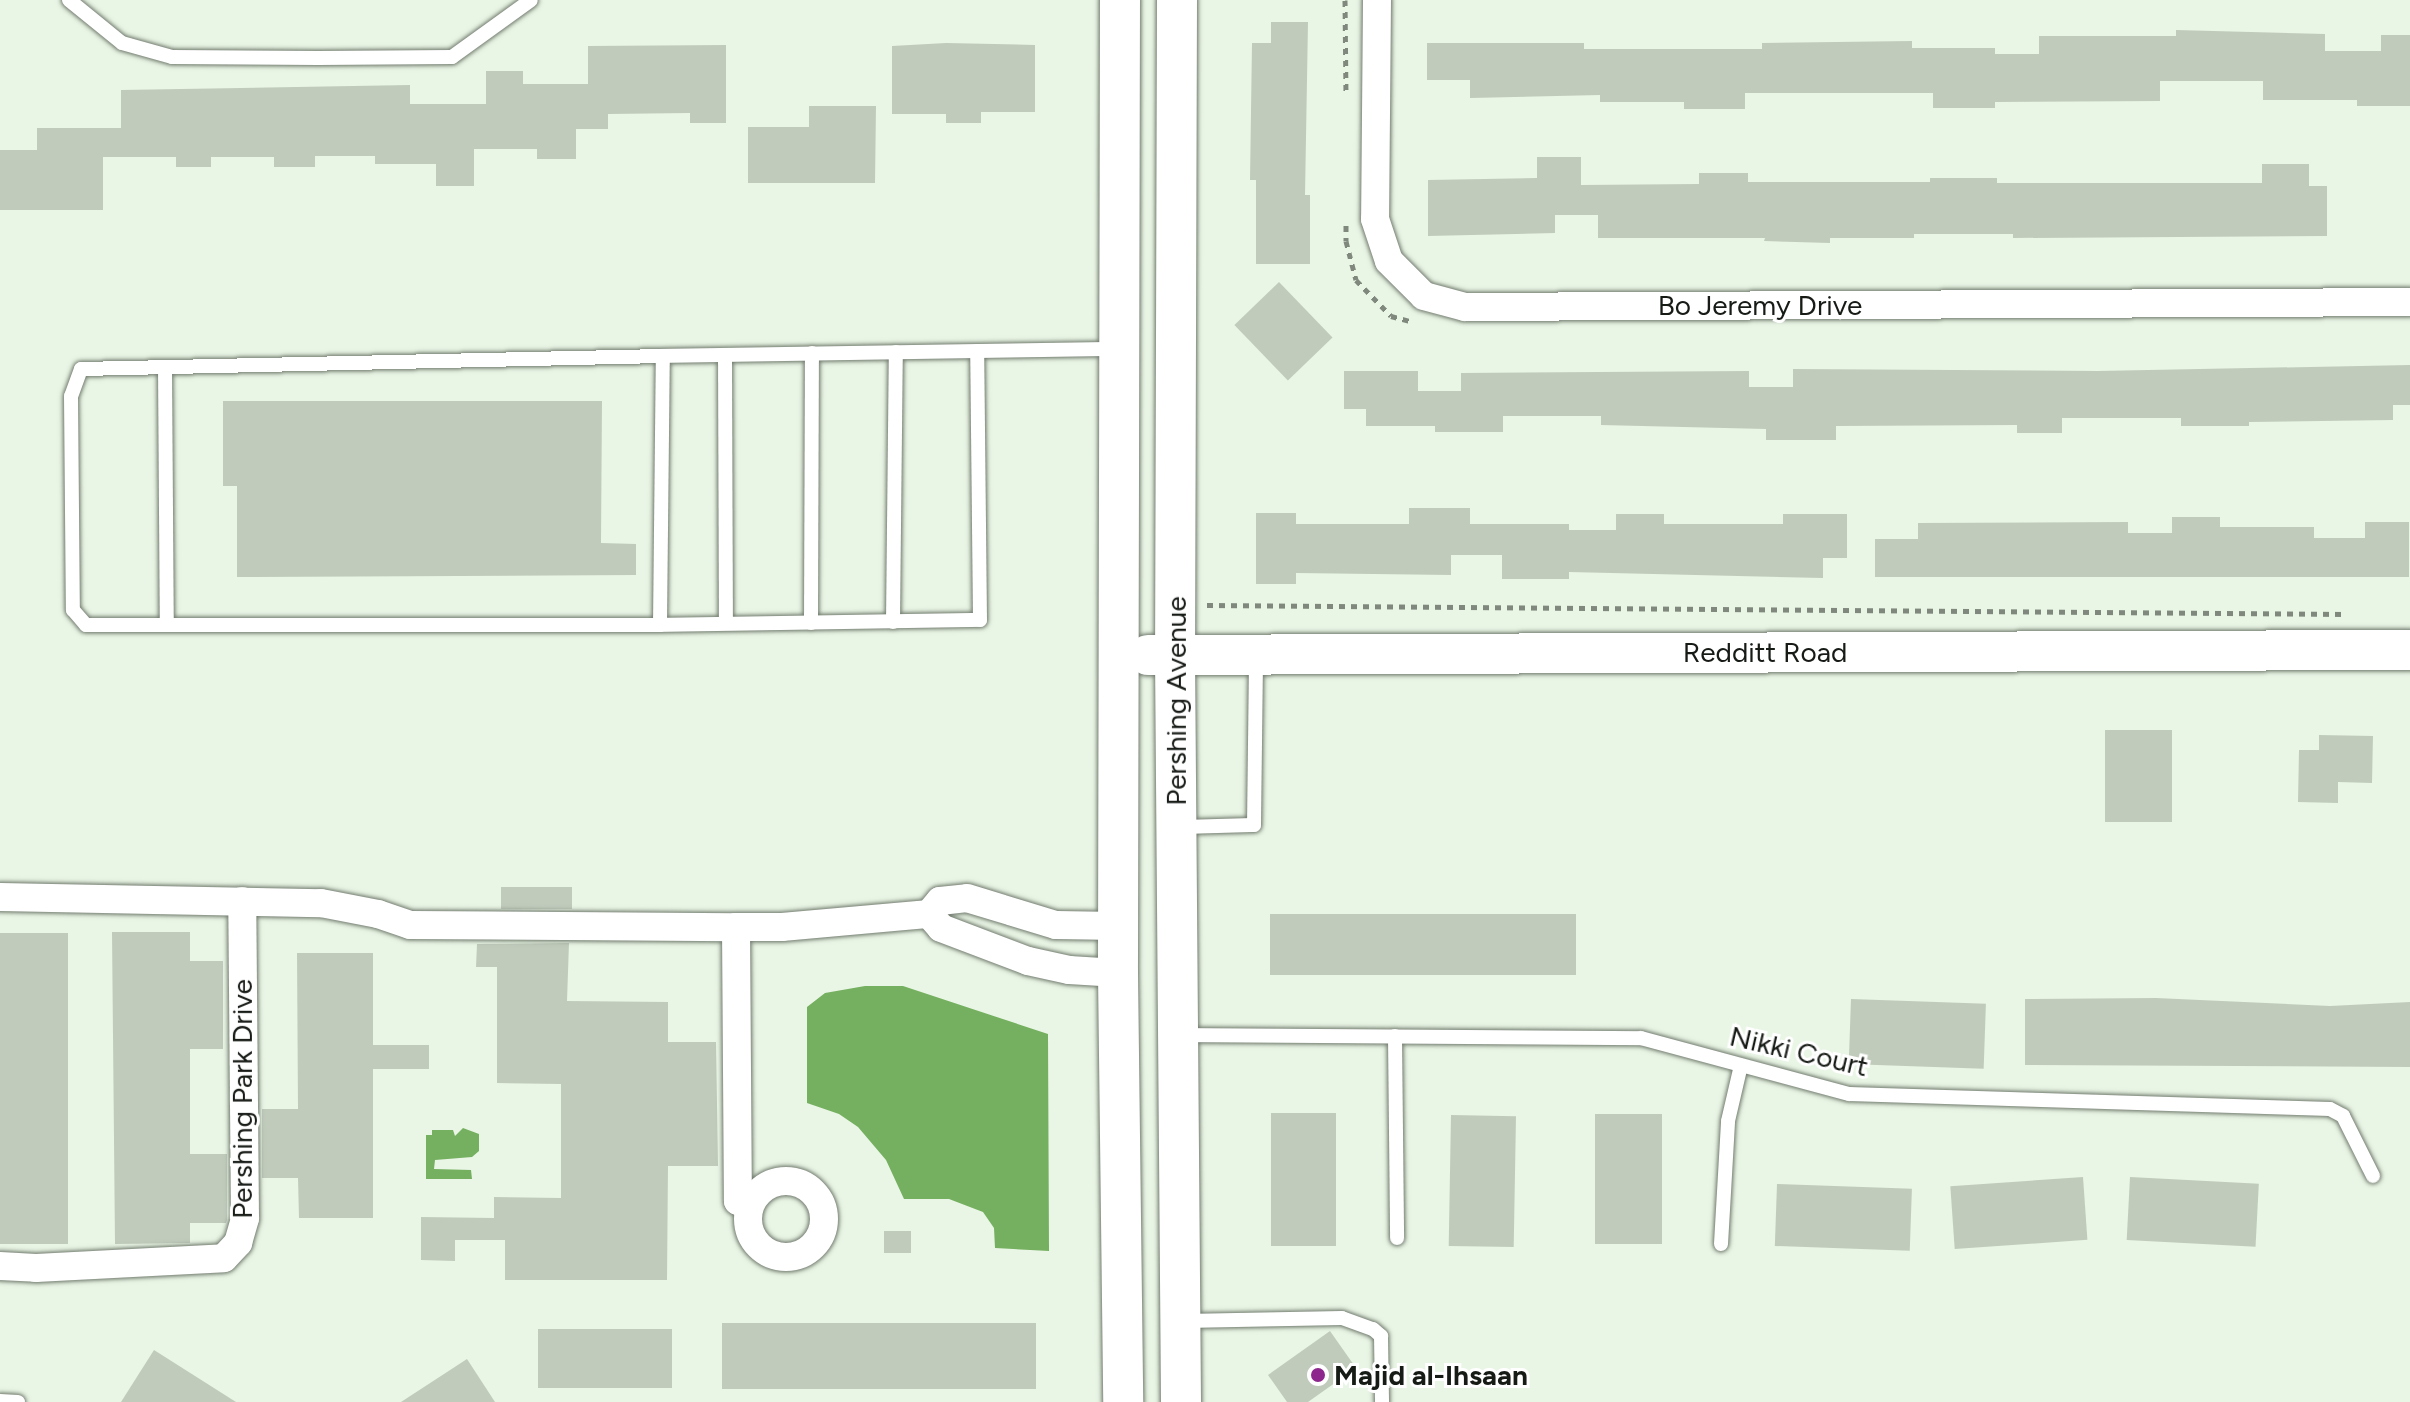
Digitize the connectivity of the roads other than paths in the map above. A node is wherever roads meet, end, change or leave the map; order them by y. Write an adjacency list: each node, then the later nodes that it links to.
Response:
1 (69, 0): 2 (lane)
2 (531, 0)
3 (1120, 0): 7 (street, Pershing Avenue)
4 (1177, 0): 22 (street, Pershing Avenue)
5 (1377, 0): 6 (street, Bo Jeremy Drive)
6 (2410, 302)
7 (1120, 349): 8 (lane); 21 (street, Pershing Avenue)
8 (977, 351): 9 (lane); 14 (lane)
9 (896, 352): 10 (lane); 14 (lane)
10 (812, 353): 11 (lane); 16 (lane)
11 (725, 355): 12 (lane); 15 (lane)
12 (663, 356): 13 (lane); 18 (lane)
13 (165, 367): 17 (lane); 17 (lane)
14 (893, 622): 16 (lane)
15 (726, 623): 16 (lane); 18 (lane)
16 (811, 623)
17 (167, 625): 18 (lane)
18 (660, 625)
19 (2410, 650): 20 (street, Redditt Road)
20 (1256, 654): 22 (street, Redditt Road); 23 (lane)
21 (1120, 655): 22 (street, Redditt Road); 28 (street, Pershing Avenue)
22 (1175, 655): 23 (street, Pershing Avenue)
23 (1176, 827): 32 (street, Pershing Avenue)
24 (0, 897): 25 (street)
25 (242, 901): 29 (street); 39 (street, Pershing Park Drive)
26 (929, 914): 27 (street); 29 (street); 30 (street)
27 (1022, 916): 28 (street); 30 (street)
28 (1119, 926): 31 (street, Pershing Avenue)
29 (736, 927): 36 (street)
30 (1008, 955): 31 (street)
31 (1118, 973): 43 (street, Pershing Avenue)
32 (1177, 1035): 33 (lane, Nikki Court); 40 (street, Pershing Avenue)
33 (1395, 1036): 34 (lane, Nikki Court); 37 (lane)
34 (1741, 1065): 35 (lane, Nikki Court); 38 (lane)
35 (2373, 1176)
36 (752, 1200)
37 (1397, 1238)
38 (1721, 1244)
39 (0, 1266)
40 (1180, 1321): 44 (street, Pershing Avenue); 45 (lane)
41 (0, 1401): 42 (lane)
42 (18, 1402)
43 (1123, 1402)
44 (1181, 1402)
45 (1382, 1402)

